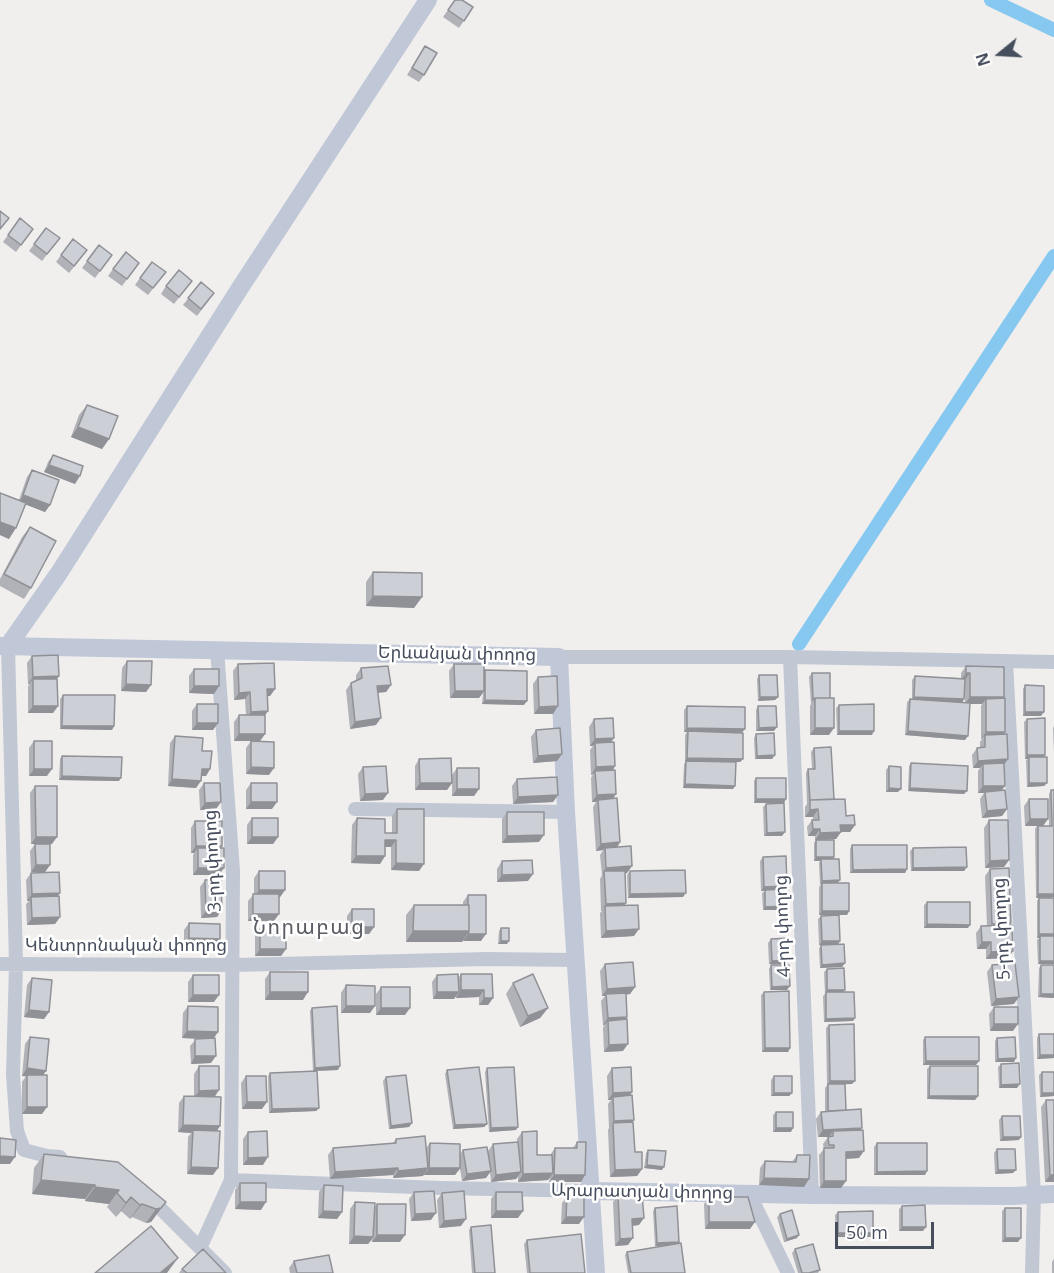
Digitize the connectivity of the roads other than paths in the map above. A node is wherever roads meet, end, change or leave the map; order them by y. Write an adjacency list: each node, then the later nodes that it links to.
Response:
1 (428, 0): 2 (main road)
2 (4, 646): 3 (main road, Երևանյան փողոց); 12 (street)
3 (217, 649): 4 (main road, Երևանյան փողոց); 13 (street, 3-րդ փողոց)
4 (559, 657): 5 (street); 9 (main road, Երևանյան փողոց)
5 (790, 657): 6 (street); 20 (street, 4-րդ փողոց)
6 (1006, 661): 7 (street); 21 (street, 5-րդ փողոց)
7 (1054, 662)
8 (355, 809): 9 (street)
9 (566, 812): 10 (main road, Երևանյան փողոց)
10 (577, 960): 13 (street, Կենտրոնական փողոց); 17 (main road, Երևանյան փողոց)
11 (0, 964): 12 (street, Կենտրոնական փողոց)
12 (16, 964): 13 (street, Կենտրոնական փողոց); 14 (street)
13 (234, 964): 15 (street, 3-րդ փողոց)
14 (69, 1158)
15 (231, 1180): 17 (street, Արարատյան փողոց); 22 (street)
16 (134, 1185): 22 (street)
17 (590, 1191): 18 (main road, Արարատյան փողոց); 24 (main road, Երևանյան փողոց)
18 (749, 1193): 20 (main road, Արարատյան փողոց); 25 (street)
19 (1054, 1194): 21 (main road, Արարատյան փողոց)
20 (812, 1195): 21 (main road, Արարատյան փողոց)
21 (1034, 1195): 26 (street, 5-րդ փողոց)
22 (200, 1248): 23 (street)
23 (225, 1273)
24 (596, 1273)
25 (788, 1273)
26 (1032, 1273)

